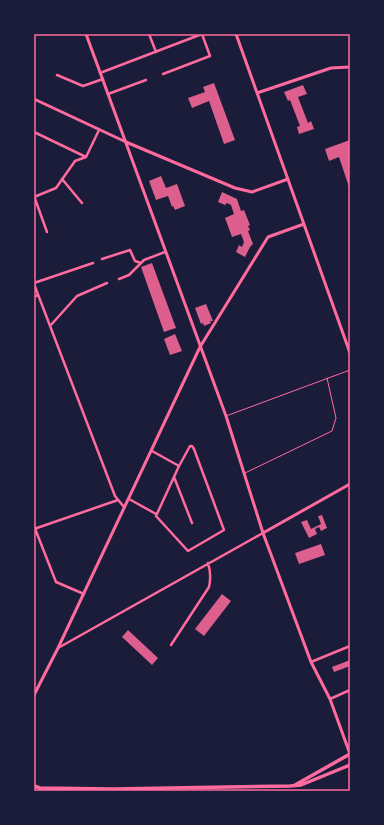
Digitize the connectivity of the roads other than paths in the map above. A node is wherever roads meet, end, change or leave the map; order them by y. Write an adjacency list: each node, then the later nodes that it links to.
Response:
1 (86, 34): 7 (street)
2 (149, 34): 5 (street)
3 (202, 34): 5 (street); 8 (street)
4 (236, 34): 12 (street)
5 (156, 52): 7 (street)
6 (350, 67): 12 (street)
7 (100, 73): 10 (street)
8 (163, 74)
9 (57, 75): 10 (street)
10 (103, 79): 13 (street)
11 (146, 80): 13 (street)
12 (257, 93): 20 (street)
13 (108, 94): 17 (street)
14 (34, 99): 15 (street)
15 (99, 130): 17 (street); 18 (street)
16 (34, 132): 18 (street)
17 (126, 142): 20 (street); 25 (street)
18 (86, 157): 19 (street)
19 (62, 179): 21 (street); 22 (street)
20 (288, 179): 23 (street)
21 (34, 196): 24 (street)
22 (82, 203)
23 (304, 224): 35 (street); 36 (street)
24 (47, 232)
25 (165, 252): 28 (street); 35 (street)
26 (102, 259): 28 (street)
27 (92, 263): 30 (street)
28 (141, 263): 29 (street)
29 (119, 279)
30 (34, 283): 32 (street)
31 (107, 283): 34 (street)
32 (38, 296): 33 (street); 34 (street)
33 (34, 297)
34 (50, 326): 46 (street)
35 (200, 347): 39 (street); 40 (street)
36 (350, 353)
37 (350, 370): 38 (lane)
38 (327, 378): 39 (lane); 42 (lane)
39 (226, 416): 42 (street)
40 (152, 451): 41 (street); 45 (street)
41 (179, 466): 43 (street); 48 (street)
42 (244, 474): 51 (street)
43 (174, 476): 48 (street); 49 (street)
44 (350, 484): 51 (street)
45 (129, 499): 47 (street); 48 (street)
46 (118, 500): 47 (street); 50 (street)
47 (125, 507): 53 (street)
48 (156, 514)
49 (192, 523)
50 (34, 528): 53 (street)
51 (263, 533): 52 (street); 57 (street)
52 (208, 563): 54 (street); 56 (street)
53 (84, 594): 56 (street)
54 (172, 645)
55 (350, 646): 57 (street)
56 (58, 648): 59 (street)
57 (310, 662): 60 (street)
58 (350, 690): 60 (street)
59 (34, 695)
60 (330, 699): 61 (street)
61 (350, 754): 64 (main road)
62 (350, 765): 64 (main road)
63 (34, 786): 65 (main road)
64 (294, 786): 65 (main road)
65 (113, 790)

